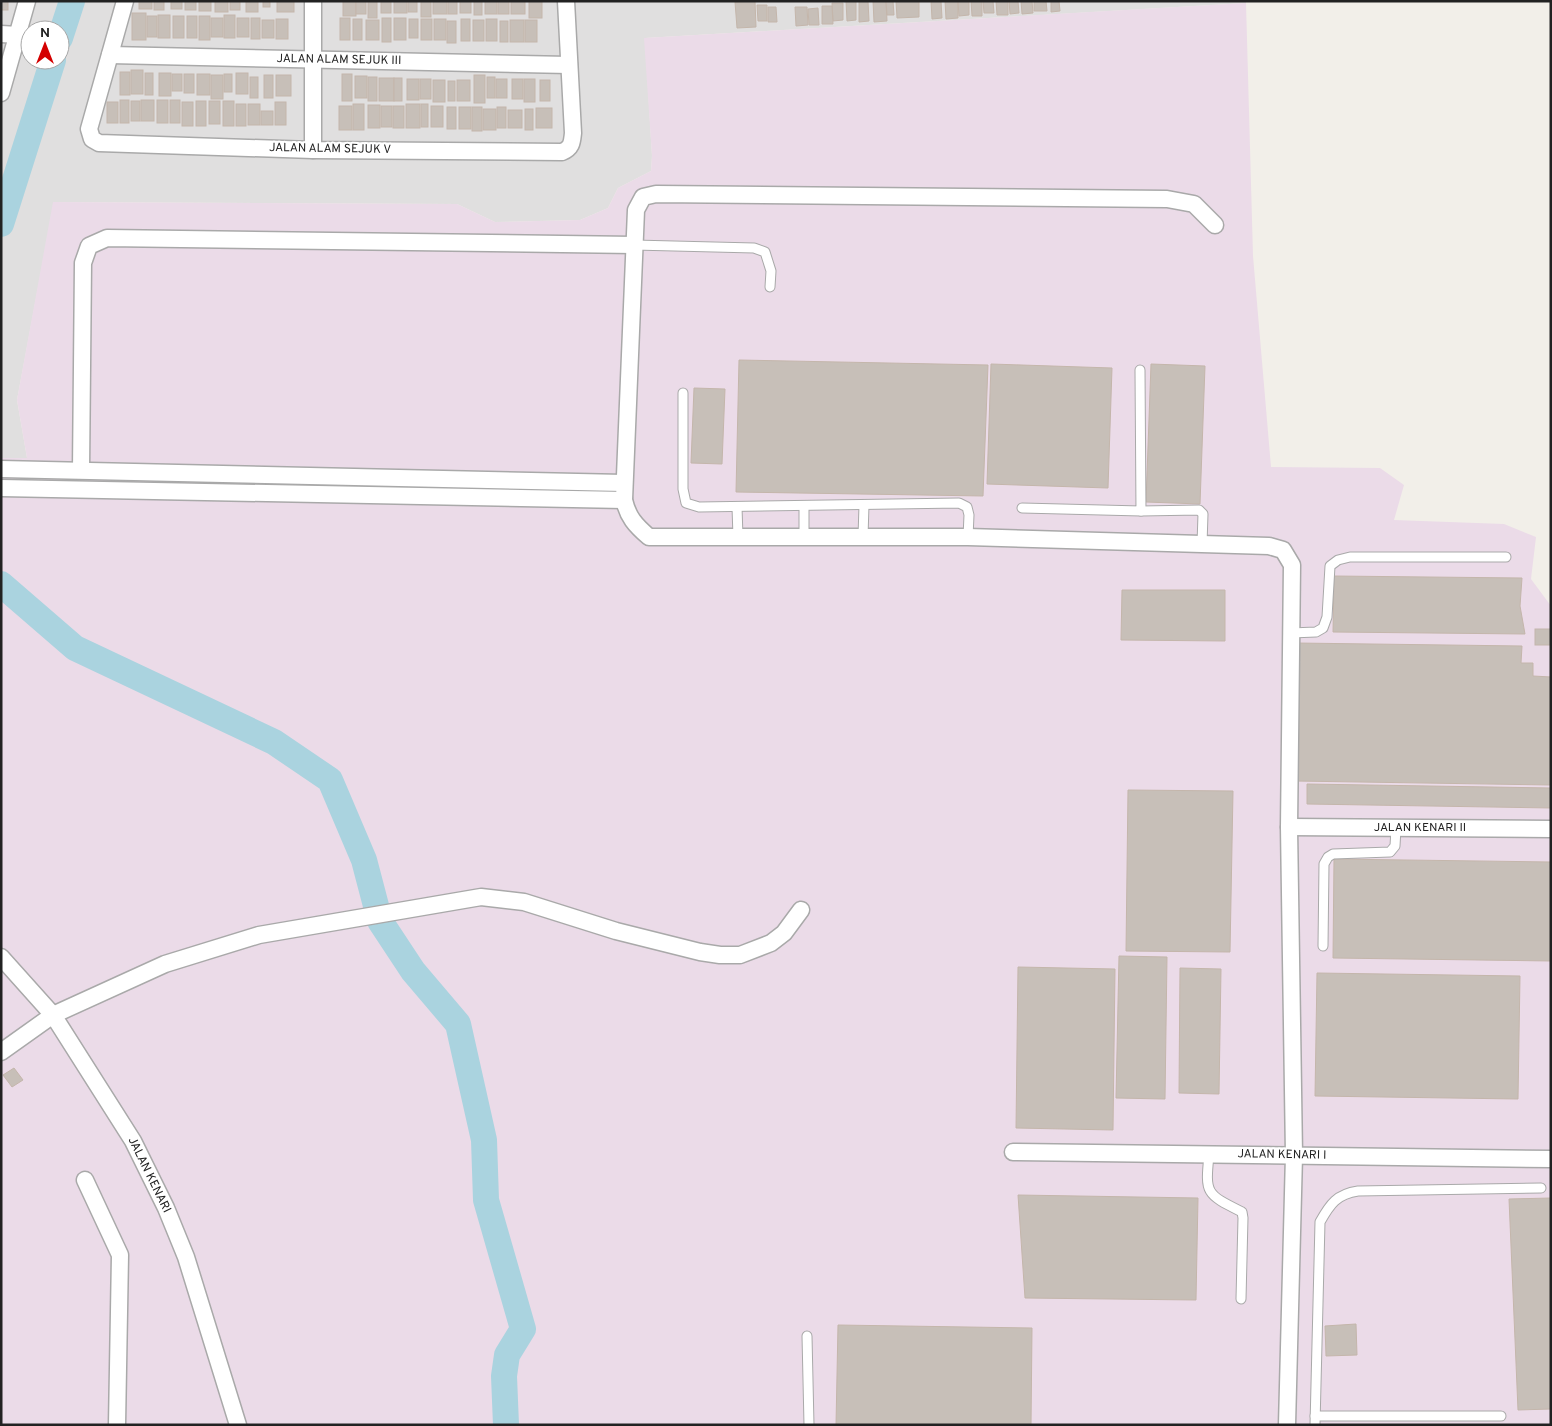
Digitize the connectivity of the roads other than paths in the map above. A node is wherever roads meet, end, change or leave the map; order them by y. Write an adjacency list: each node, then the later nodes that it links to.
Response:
1 (27, 1): 6 (street)
2 (125, 1): 7 (street)
3 (313, 1): 8 (street)
4 (566, 1): 9 (street)
5 (1, 34): 6 (street)
6 (18, 35): 10 (street)
7 (110, 55): 8 (street, JALAN ALAM SEJUK III); 11 (street, JALAN ALAM SEJUK V)
8 (313, 59): 9 (street, JALAN ALAM SEJUK III); 11 (street)
9 (569, 65): 11 (street, JALAN ALAM SEJUK V)
10 (1, 94)
11 (313, 150)
12 (1215, 225): 13 (street)
13 (634, 245): 14 (lane); 18 (street); 19 (street)
14 (770, 287)
15 (1140, 370): 26 (lane)
16 (683, 393): 24 (lane)
17 (1, 469): 18 (street)
18 (80, 470): 19 (street)
19 (624, 483): 21 (street)
20 (1, 488): 21 (street)
21 (624, 500): 27 (street)
22 (864, 505): 23 (lane); 29 (lane); 30 (lane)
23 (804, 506): 24 (lane); 28 (lane)
24 (737, 507): 27 (lane)
25 (1022, 508): 26 (lane)
26 (1141, 511): 31 (lane)
27 (738, 537): 28 (street)
28 (804, 537): 29 (street)
29 (863, 537): 30 (street)
30 (968, 537): 31 (street)
31 (1202, 544): 33 (street)
32 (1506, 557): 33 (lane)
33 (1291, 633): 34 (street)
34 (1289, 827): 35 (street, JALAN KENARI II); 44 (street)
35 (1396, 828): 36 (street, JALAN KENARI II); 38 (lane)
36 (1551, 829)
37 (801, 910): 40 (street)
38 (1323, 946)
39 (1, 957): 40 (street, JALAN KENARI)
40 (53, 1015): 41 (street); 53 (street, JALAN KENARI)
41 (1, 1052)
42 (1013, 1152): 43 (street, JALAN KENARI I)
43 (1209, 1155): 44 (street, JALAN KENARI I); 48 (lane)
44 (1294, 1155): 45 (street, JALAN KENARI I); 55 (street)
45 (1551, 1159)
46 (85, 1180): 52 (street)
47 (1541, 1188): 51 (lane)
48 (1241, 1299)
49 (807, 1336): 54 (lane)
50 (1501, 1416): 51 (lane)
51 (1315, 1420)
52 (117, 1425)
53 (238, 1425)
54 (809, 1425)
55 (1287, 1425)

